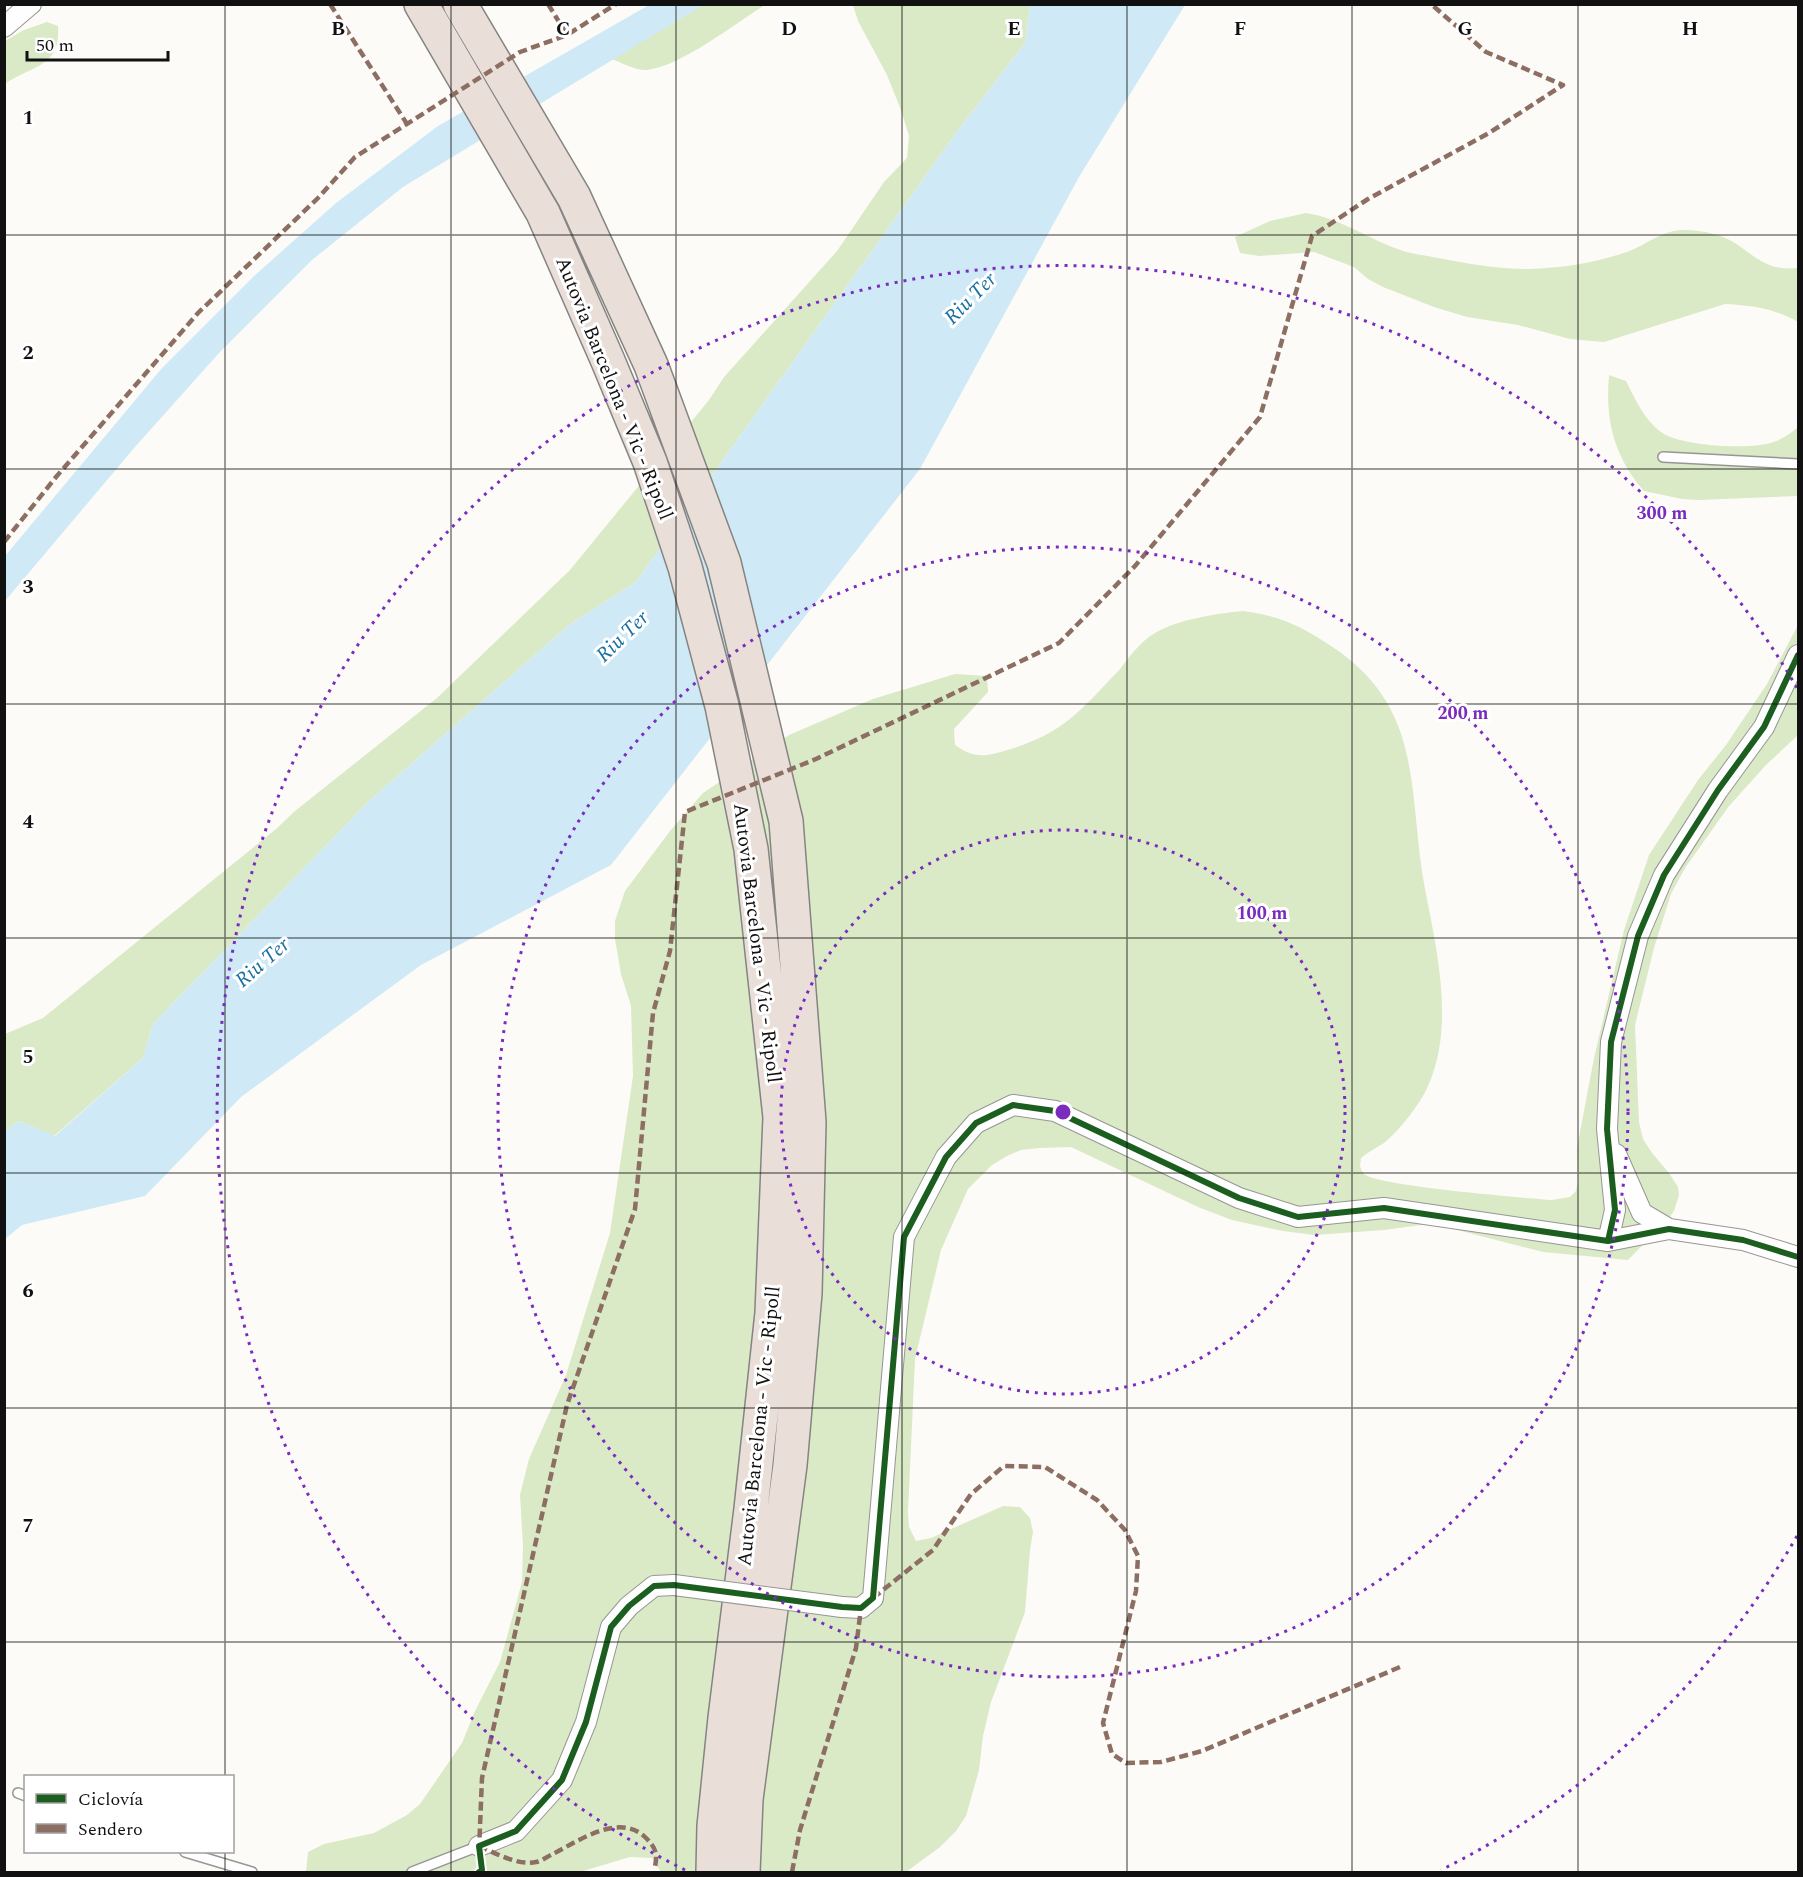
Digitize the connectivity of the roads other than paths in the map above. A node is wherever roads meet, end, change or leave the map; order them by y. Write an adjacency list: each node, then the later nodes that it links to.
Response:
1 (31, 4): 4 (street)
2 (422, 4): 16 (highway, Autovia Barcelona - Vic - Ripoll)
3 (460, 4): 17 (highway, Autovia Barcelona - Vic - Ripoll)
4 (4, 27)
5 (1663, 457): 6 (lane)
6 (1798, 464)
7 (1798, 655): 8 (street)
8 (1607, 1129): 9 (street); 10 (street)
9 (1669, 1229): 10 (street); 11 (street)
10 (1608, 1241): 12 (street, bridge)
11 (1798, 1257)
12 (478, 1846): 15 (lane)
13 (191, 1853): 14 (lane)
14 (252, 1872)
15 (412, 1872)
16 (713, 1872)
17 (743, 1872)

